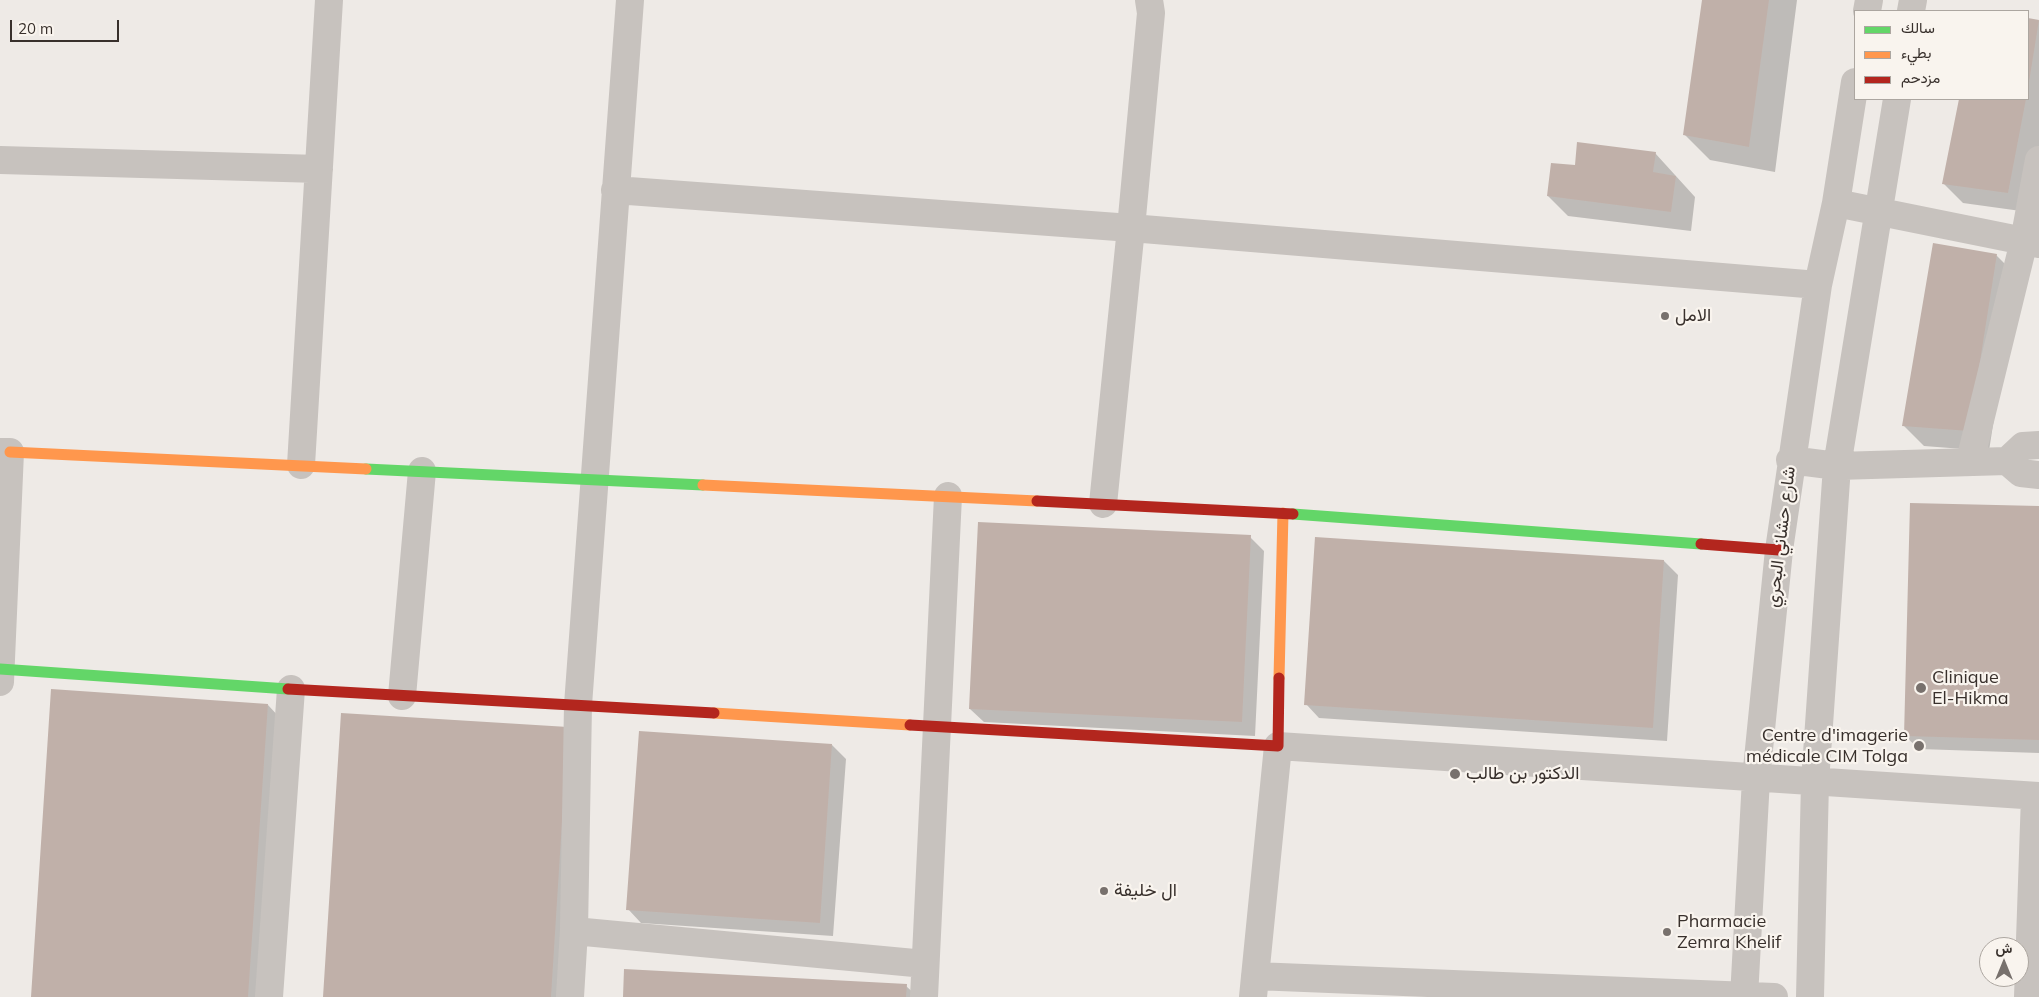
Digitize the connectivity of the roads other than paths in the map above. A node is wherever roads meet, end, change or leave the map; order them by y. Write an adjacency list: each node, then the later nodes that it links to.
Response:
1 (329, 0): 8 (street)
2 (630, 0): 9 (street)
3 (1149, 0): 12 (street)
4 (1854, 88): 10 (street, شارع حشاني البحري)
5 (1897, 100): 11 (street)
6 (0, 160): 8 (street)
7 (2039, 160): 13 (street)
8 (319, 169): 20 (street)
9 (615, 190): 12 (street); 24 (street)
10 (1836, 203): 11 (street); 14 (street, شارع حشاني البحري)
11 (1879, 212): 13 (street); 21 (street)
12 (1131, 228): 14 (street); 26 (street)
13 (2032, 243): 18 (street)
14 (1818, 286): 17 (street, شارع حشاني البحري)
15 (2039, 445): 19 (street)
16 (5, 452): 20 (street); 29 (street)
17 (1790, 460): 21 (street); 28 (street, شارع حشاني البحري)
18 (1970, 461): 19 (street); 21 (street)
19 (2007, 461): 23 (street)
20 (301, 465): 22 (street)
21 (1836, 466): 36 (street)
22 (422, 471): 24 (street); 31 (street)
23 (2039, 475)
24 (593, 480): 25 (street); 32 (street)
25 (948, 496): 26 (street); 33 (street)
26 (1103, 504): 27 (street)
27 (1283, 513): 28 (street); 34 (street)
28 (1779, 550): 35 (street, شارع حشاني البحري)
29 (0, 673): 30 (street)
30 (291, 689): 31 (street); 42 (street)
31 (402, 696): 32 (street)
32 (578, 705): 33 (street); 38 (street)
33 (937, 728): 34 (street); 39 (street)
34 (1278, 746): 35 (street); 40 (street)
35 (1756, 780): 36 (street); 41 (street, شارع حشاني البحري)
36 (1815, 782): 37 (street); 46 (street)
37 (2037, 796): 47 (street)
38 (574, 931): 39 (street); 43 (street)
39 (925, 964): 44 (street)
40 (1254, 986): 41 (street)
41 (1744, 996): 45 (street)
42 (269, 997)
43 (570, 997)
44 (924, 997)
45 (1774, 997)
46 (1810, 997)
47 (2028, 997)

